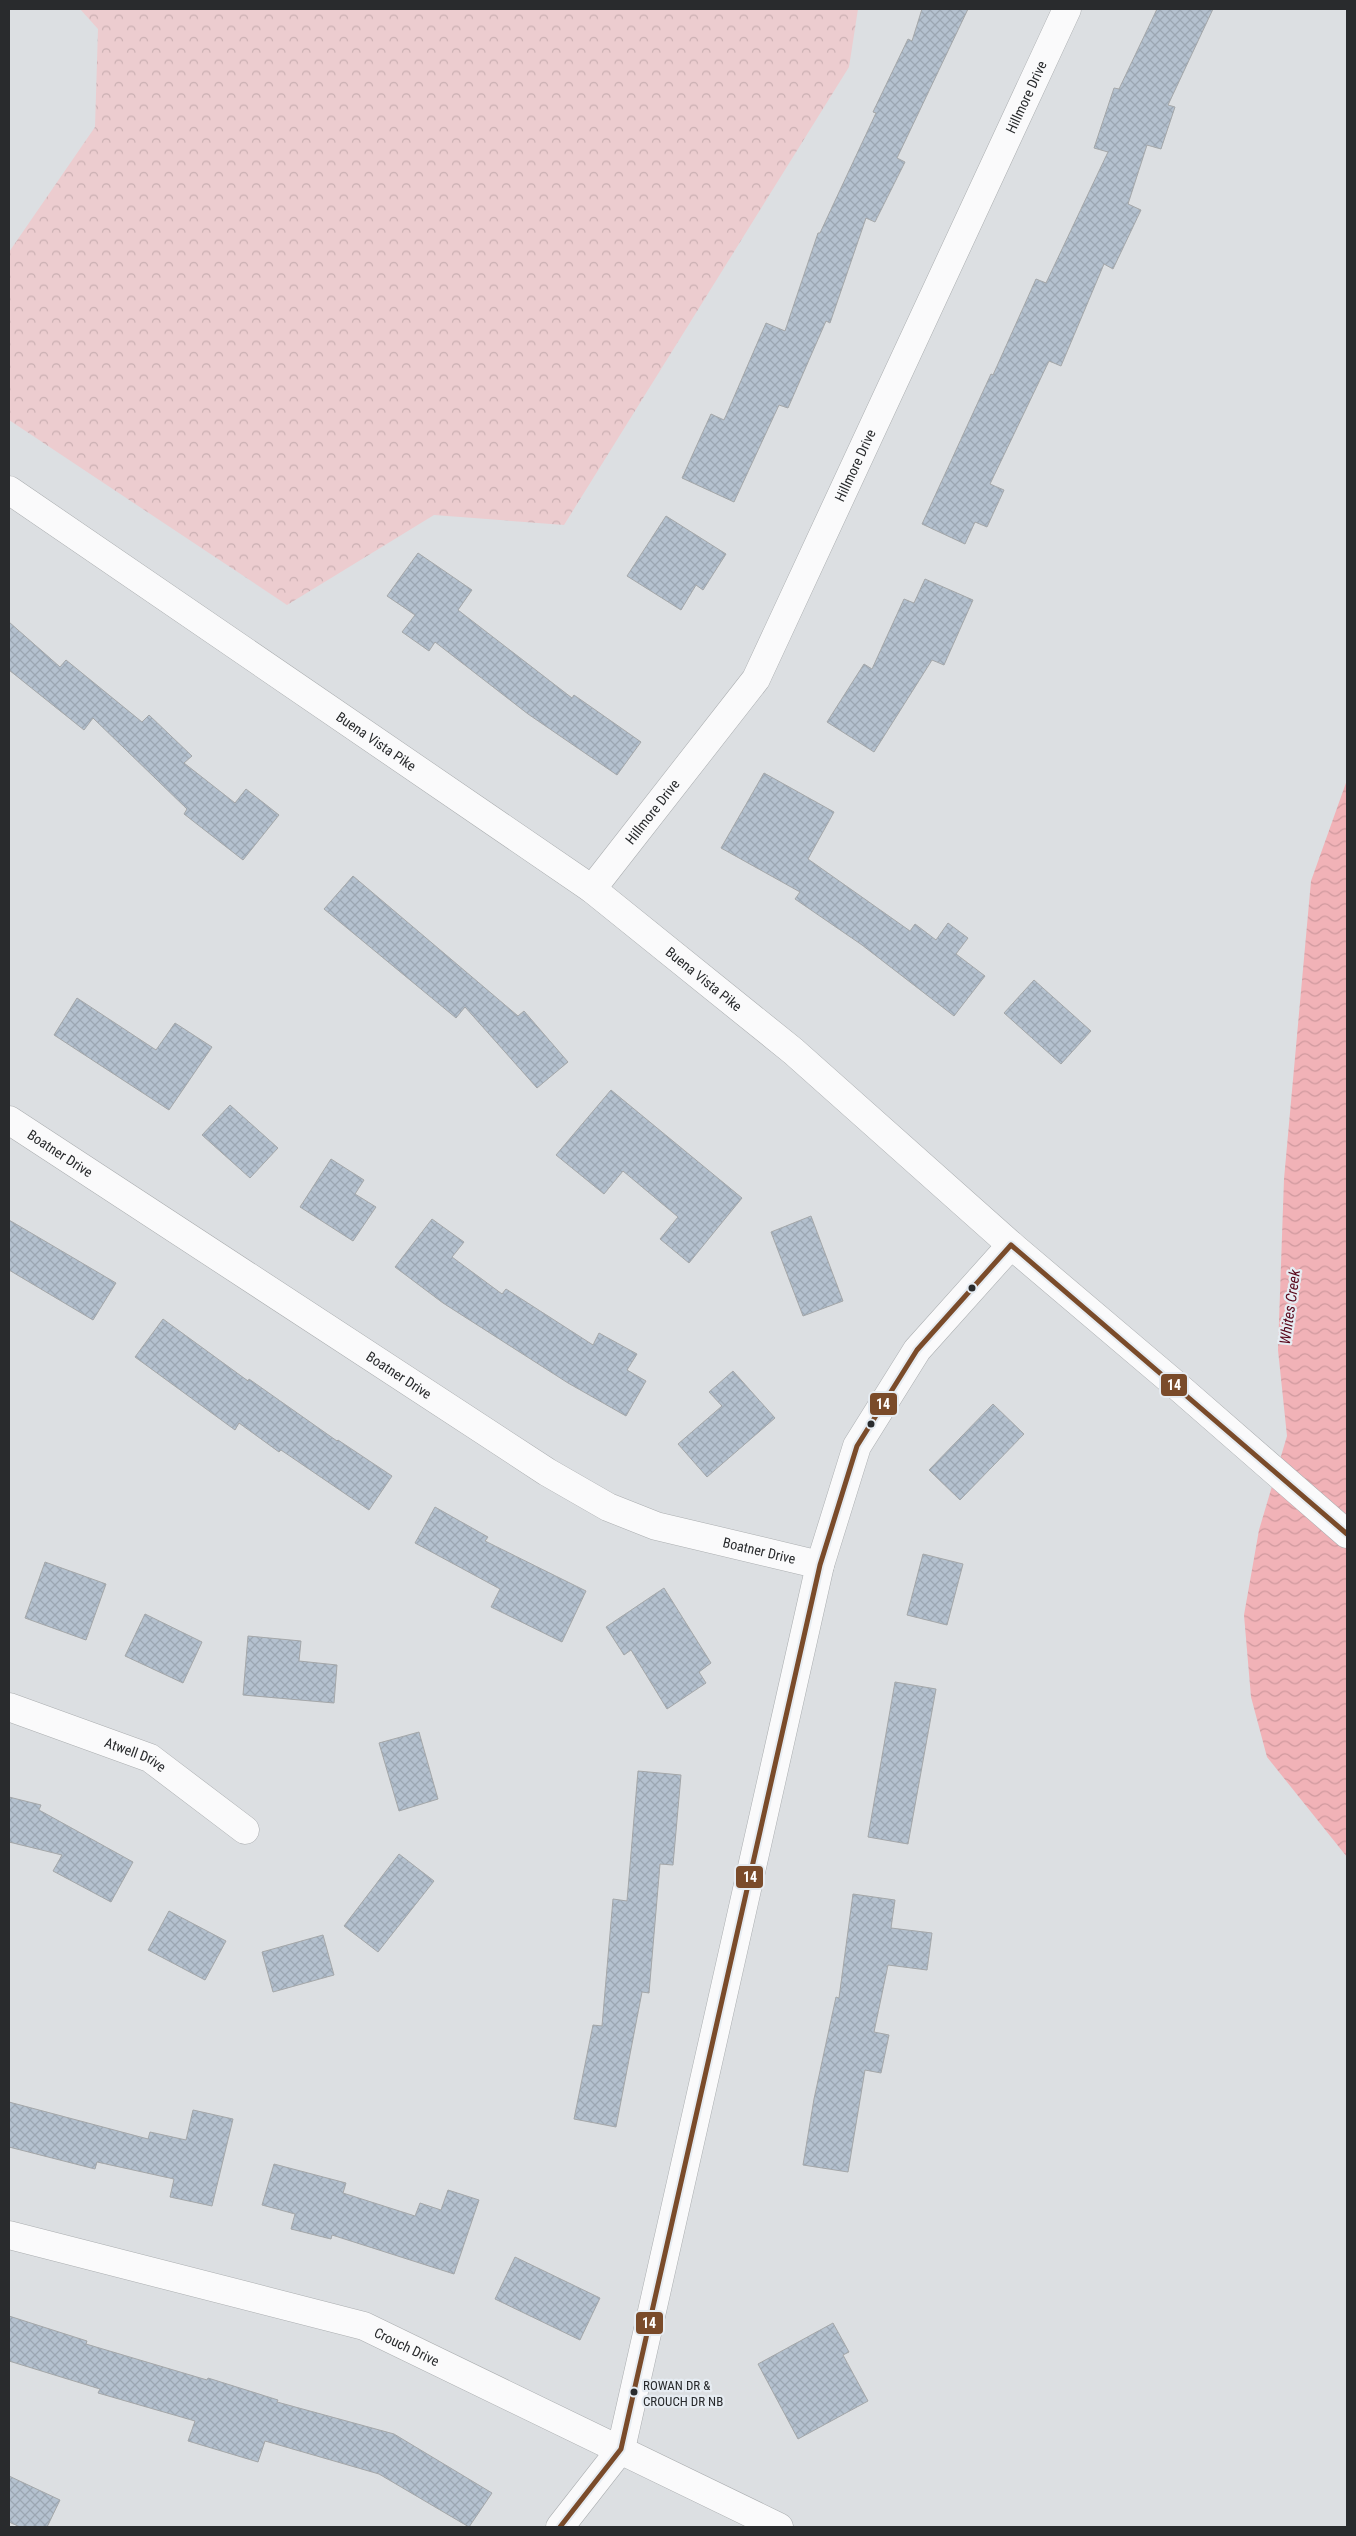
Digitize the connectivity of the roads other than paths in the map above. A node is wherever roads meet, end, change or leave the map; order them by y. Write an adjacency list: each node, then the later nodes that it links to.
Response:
1 (1067, 9): 3 (street, Hillmore Drive)
2 (9, 490): 3 (street, Buena Vista Pike)
3 (592, 889): 5 (street, Buena Vista Pike)
4 (9, 1120): 7 (street, Boatner Drive)
5 (1011, 1245): 6 (street, Buena Vista Pike); 7 (street)
6 (1347, 1534)
7 (820, 1565): 11 (street)
8 (9, 1707): 9 (street, Atwell Drive)
9 (246, 1830)
10 (9, 2235): 11 (street, Crouch Drive)
11 (621, 2449): 12 (street); 13 (street, Crouch Drive)
12 (560, 2527)
13 (779, 2527)

